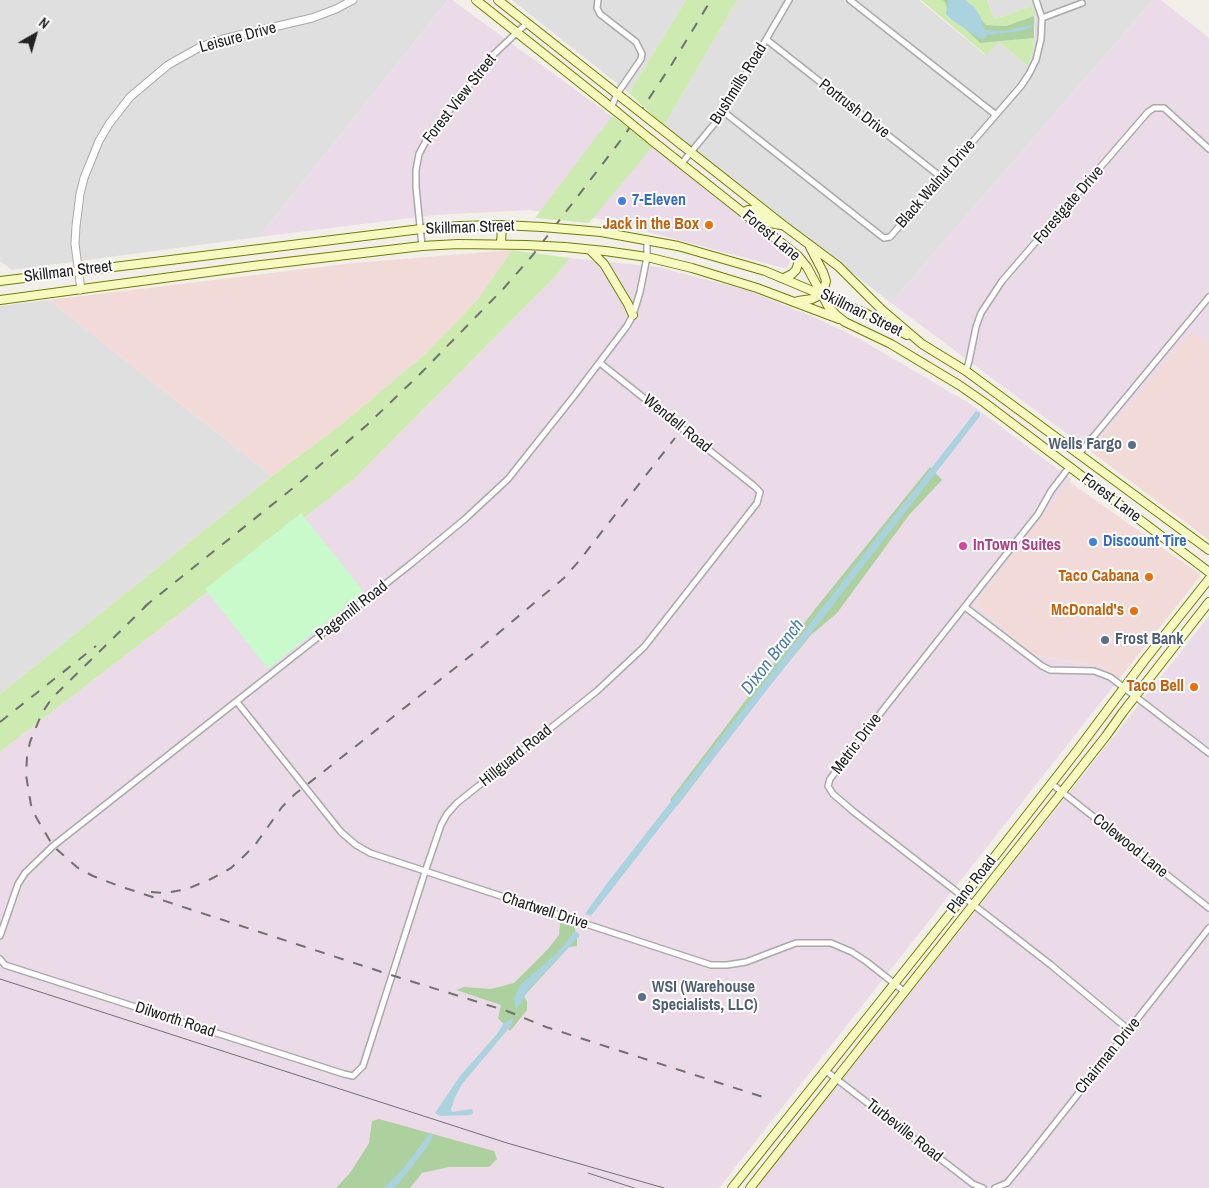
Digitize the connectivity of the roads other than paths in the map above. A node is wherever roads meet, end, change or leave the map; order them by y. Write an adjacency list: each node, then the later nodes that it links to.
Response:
1 (353, 0): 34 (street, Leisure Drive)
2 (498, 0): 10 (main road, Forest Lane)
3 (598, 0): 13 (street)
4 (789, 0): 12 (street, Bushmills Road)
5 (850, 0): 16 (street)
6 (1036, 0): 9 (street, Black Walnut Drive)
7 (482, 2): 11 (main road, Forest Lane)
8 (1082, 3): 9 (street)
9 (1042, 18): 16 (street, Black Walnut Drive)
10 (527, 22): 11 (street, Forest View Street); 13 (main road, Forest Lane)
11 (517, 33): 14 (main road, Forest Lane); 24 (street, Forest View Street)
12 (766, 40): 15 (street, Bushmills Road); 20 (street, Portrush Drive)
13 (618, 94): 14 (street); 18 (main road, Forest Lane, bridge)
14 (614, 110): 19 (main road, Forest Lane, bridge)
15 (724, 112): 18 (street, Bushmills Road); 20 (street, Black Walnut Drive)
16 (996, 115): 20 (street, Black Walnut Drive)
17 (1209, 149): 46 (street, Forestgate Drive)
18 (692, 153): 19 (street, Bushmills Road); 23 (main road, Forest Lane)
19 (682, 163): 21 (main road, Forest Lane)
20 (941, 177)
21 (744, 212): 23 (main road); 31 (main road, Forest Lane)
22 (502, 225): 24 (main road, Skillman Street); 25 (main road, Skillman Street, bridge); 26 (main road)
23 (783, 225): 28 (main road, Forest Lane)
24 (421, 229): 27 (street, Forest View Street); 29 (main road, Skillman Street)
25 (647, 240): 32 (street, Pagemill Road); 35 (main road, Skillman Street)
26 (501, 244): 27 (main road, Skillman Street); 30 (main road, Skillman Street, bridge)
27 (422, 246): 33 (main road, Skillman Street)
28 (809, 246): 38 (main road); 44 (main road, Forest Lane)
29 (251, 249): 33 (main road); 34 (main road, Skillman Street)
30 (590, 250): 32 (main road, Skillman Street); 42 (main road)
31 (798, 256): 35 (main road); 38 (main road, Forest Lane)
32 (647, 257): 41 (main road, Skillman Street); 42 (street, Pagemill Road)
33 (253, 266): 37 (main road, Skillman Street)
34 (78, 272): 36 (main road, Skillman Street); 37 (street, Leisure Drive)
35 (784, 278): 38 (main road, Skillman Street)
36 (0, 281)
37 (81, 290): 40 (main road, Skillman Street)
38 (822, 294): 41 (main road); 43 (main road, Forest Lane); 44 (main road, Skillman Street)
39 (1209, 297): 48 (street)
40 (0, 300)
41 (796, 302): 43 (main road, Skillman Street)
42 (632, 315): 45 (street, Pagemill Road)
43 (845, 322): 47 (main road, Forest Lane)
44 (922, 344): 46 (main road, Forest Lane)
45 (600, 363): 50 (street, Wendell Road); 58 (street, Pagemill Road)
46 (966, 371): 47 (main road); 48 (main road, Forest Lane)
47 (959, 385): 49 (main road, Forest Lane)
48 (1079, 454): 49 (main road); 51 (main road, Forest Lane)
49 (1070, 466): 52 (main road, Forest Lane); 55 (street, Metric Drive)
50 (754, 486): 62 (street, Hillguard Road)
51 (1209, 550)
52 (1209, 572)
53 (1209, 579): 56 (main road, Plano Road)
54 (1209, 602): 57 (main road, Plano Road)
55 (966, 607): 56 (street); 63 (street, Metric Drive)
56 (1124, 687): 57 (street); 60 (main road, Plano Road)
57 (1136, 695): 59 (street); 61 (main road, Plano Road)
58 (237, 702): 62 (street, Chartwell Drive); 67 (street, Pagemill Road)
59 (1209, 753)
60 (1052, 784): 61 (street, Colewood Lane); 63 (main road, Plano Road)
61 (1062, 792): 64 (main road, Plano Road); 65 (street, Colewood Lane)
62 (425, 872): 69 (street, Chartwell Drive); 73 (street, Hillguard Road)
63 (964, 896): 64 (street, Metric Drive); 69 (main road, Plano Road)
64 (973, 904): 70 (main road, Plano Road); 71 (street, Metric Drive)
65 (1209, 908)
66 (1209, 928): 71 (street, Chairman Drive)
67 (0, 936)
68 (0, 959): 73 (street, Dilworth Road)
69 (895, 983): 70 (street, Chartwell Drive); 72 (main road, Plano Road)
70 (905, 992): 74 (main road, Plano Road)
71 (1129, 1030): 78 (street, Chairman Drive)
72 (826, 1070): 74 (street, Turbeville Road); 75 (main road, Plano Road)
73 (353, 1076)
74 (836, 1079): 76 (main road, Plano Road); 77 (street, Turbeville Road)
75 (732, 1188)
76 (750, 1188)
77 (983, 1188)
78 (995, 1188)

